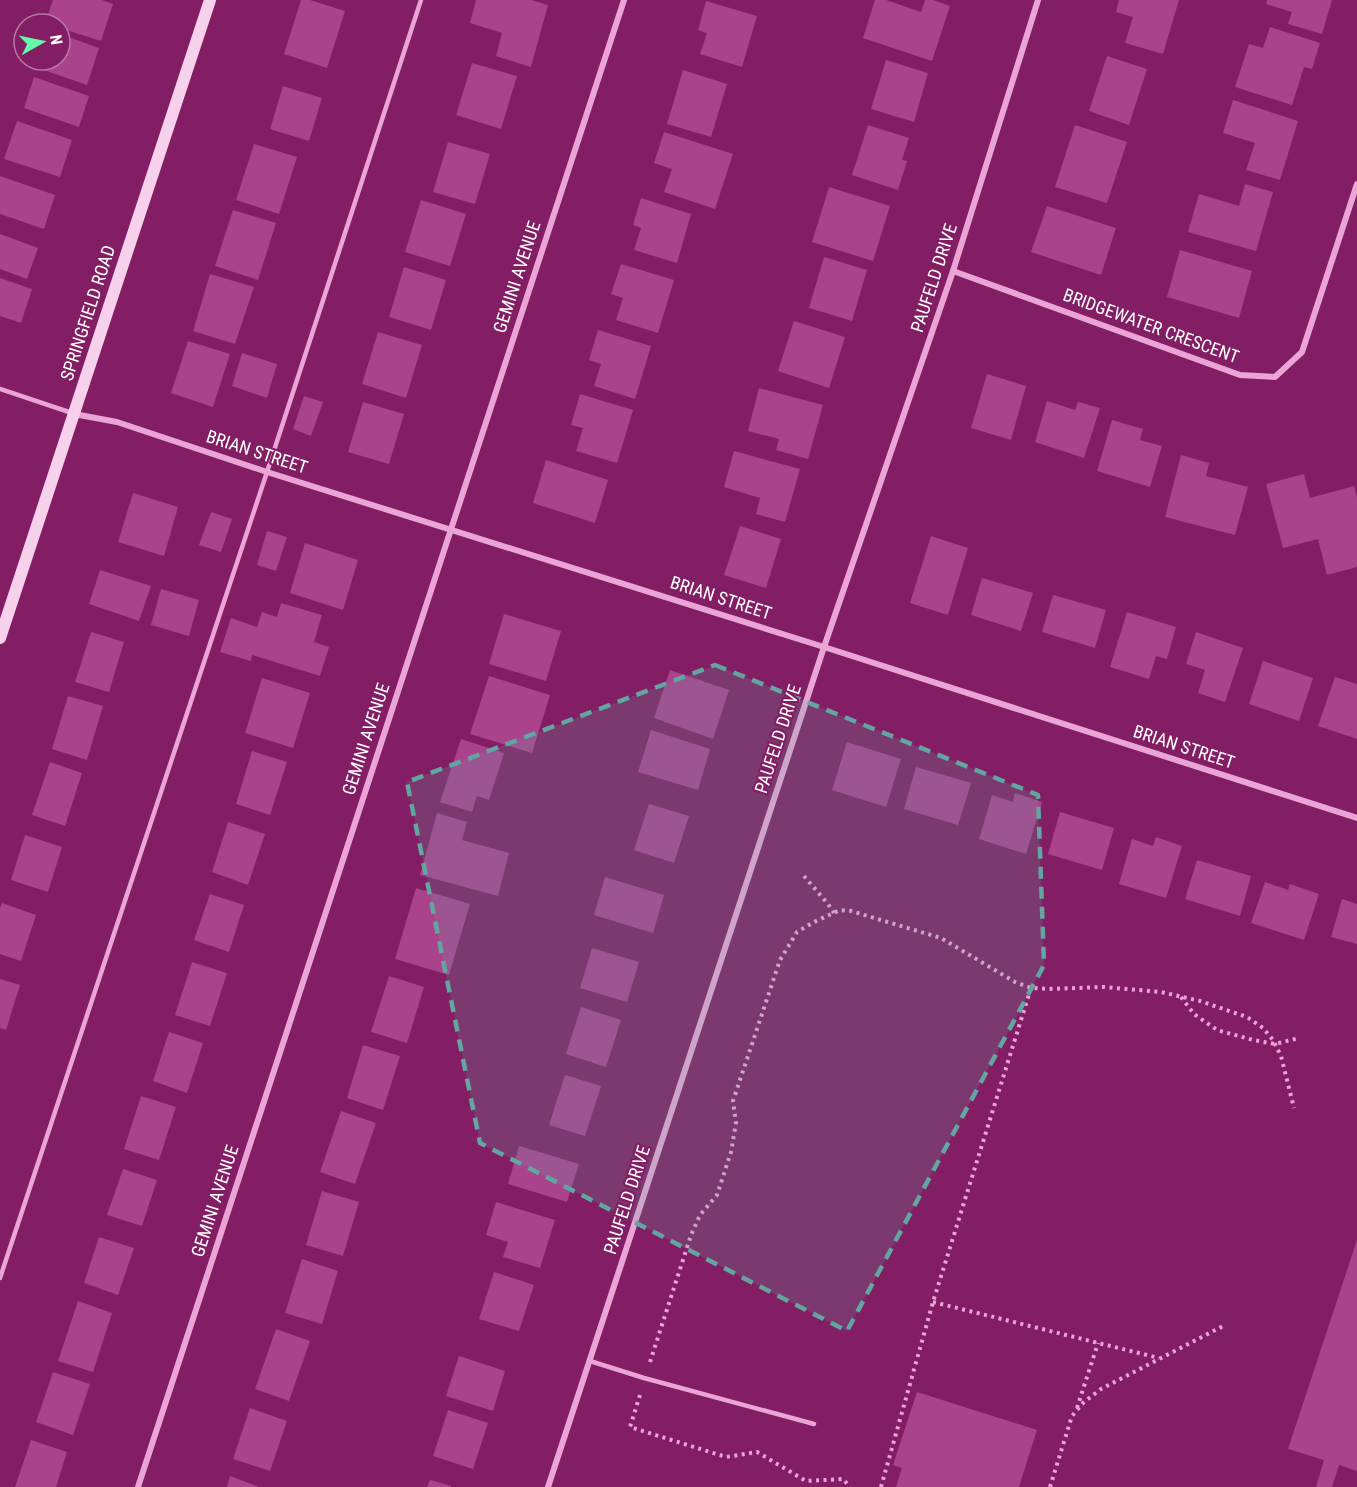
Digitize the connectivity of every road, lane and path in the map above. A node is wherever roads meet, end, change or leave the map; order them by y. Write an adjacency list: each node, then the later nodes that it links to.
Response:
1 (210, 0): 8 (street, SPRINGFIELD ROAD)
2 (421, 0): 9 (lane)
3 (624, 0): 10 (street, GEMINI AVENUE)
4 (1038, 0): 6 (street, PAUFELD DRIVE)
5 (1357, 184): 6 (street, BRIDGEWATER CRESCENT)
6 (953, 271): 12 (street, PAUFELD DRIVE)
7 (0, 390): 8 (lane)
8 (74, 414): 9 (street, BRIAN STREET); 11 (street, SPRINGFIELD ROAD)
9 (267, 472): 10 (street, BRIAN STREET); 21 (lane)
10 (450, 529): 12 (street, BRIAN STREET); 30 (street, GEMINI AVENUE)
11 (0, 638)
12 (824, 647): 13 (street, BRIAN STREET); 26 (street, PAUFELD DRIVE)
13 (1357, 818)
14 (804, 876): 15 (path)
15 (834, 913): 16 (path); 27 (path)
16 (1031, 988): 17 (path); 22 (path)
17 (1181, 996): 19 (path); 19 (path)
18 (1299, 1038): 19 (path)
19 (1275, 1044): 20 (path)
20 (1294, 1108)
21 (0, 1278)
22 (933, 1302): 24 (path); 33 (path)
23 (1225, 1324): 25 (path)
24 (1098, 1343): 25 (path); 28 (path)
25 (1160, 1358): 28 (path)
26 (590, 1361): 27 (lane); 31 (street, PAUFELD DRIVE)
27 (644, 1378): 29 (lane); 32 (path)
28 (1076, 1412): 34 (path)
29 (814, 1424)
30 (138, 1487)
31 (548, 1487)
32 (850, 1487)
33 (881, 1487)
34 (1050, 1487)

